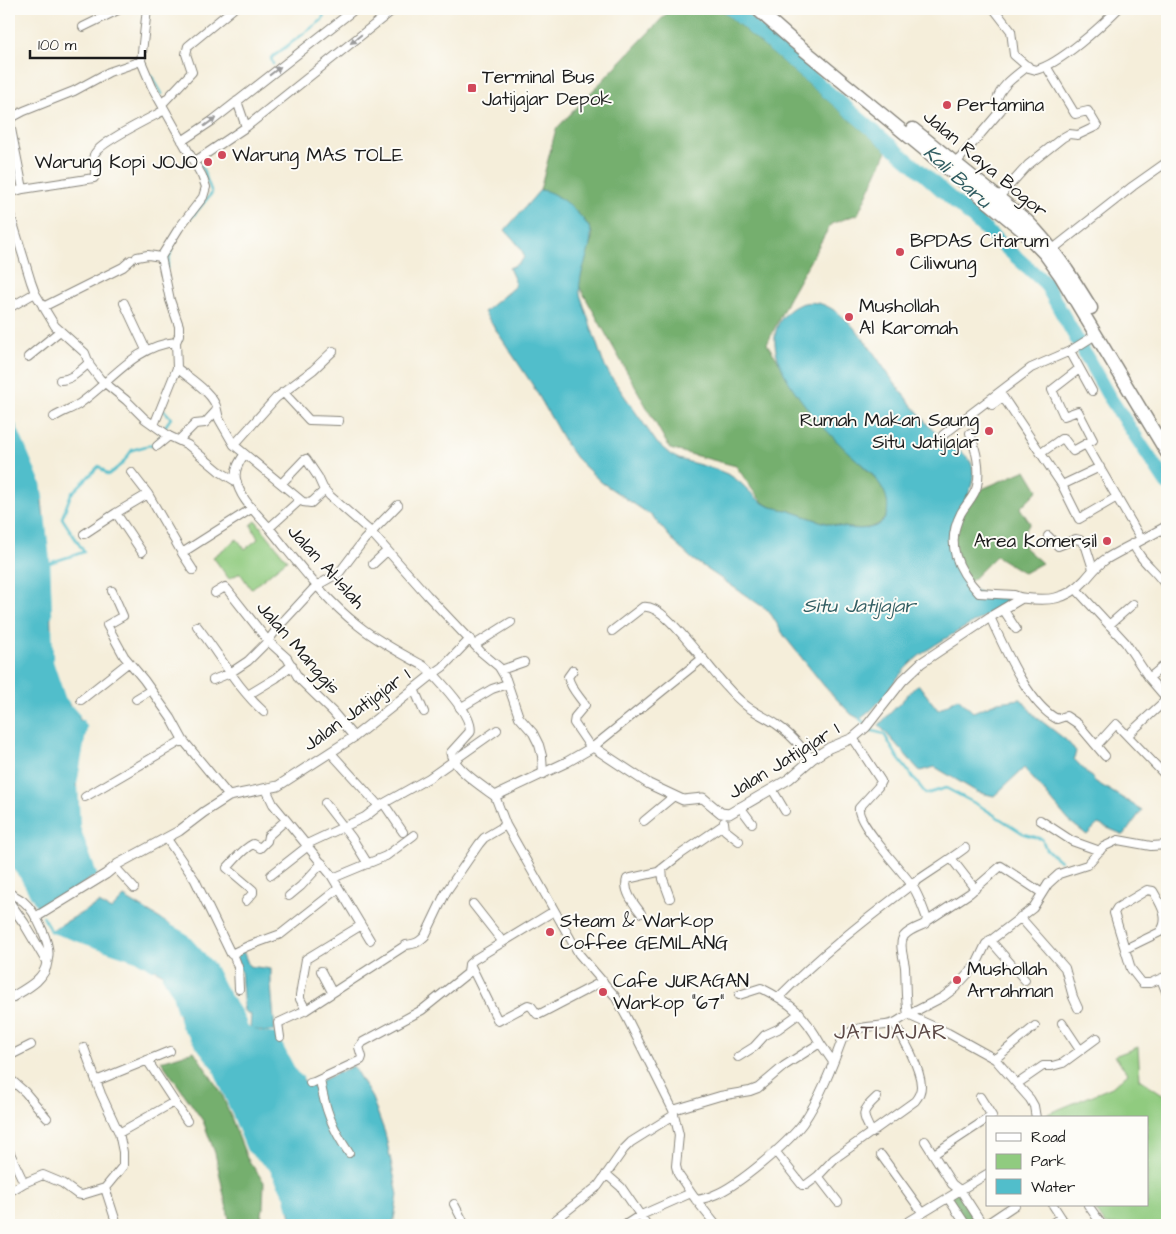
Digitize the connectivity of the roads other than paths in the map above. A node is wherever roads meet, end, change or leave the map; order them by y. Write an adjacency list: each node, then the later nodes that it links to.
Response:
1 (120, 9): 10 (street)
2 (147, 9): 11 (street)
3 (233, 9): 15 (street)
4 (355, 9): 14 (street, one-way to 4)
5 (394, 9): 17 (street, one-way to 17)
6 (757, 9): 18 (highway, Jalan Raya Bogor)
7 (769, 9): 18 (highway, Jalan Raya Bogor)
8 (994, 9): 12 (street)
9 (1118, 9): 13 (street)
10 (83, 27)
11 (141, 62): 15 (street); 16 (street)
12 (1028, 66): 13 (street); 22 (street)
13 (1046, 66): 25 (street)
14 (237, 101): 17 (street); 19 (street, one-way to 14)
15 (163, 107): 19 (street); 23 (street)
16 (9, 119): 23 (street)
17 (246, 127): 20 (street)
18 (912, 134): 22 (highway, Jalan Raya Bogor); 35 (highway, Jalan Raya Bogor)
19 (182, 142): 20 (street)
20 (194, 162): 29 (street)
21 (1167, 162): 28 (street)
22 (956, 163): 25 (highway, Jalan Raya Bogor)
23 (23, 189): 24 (street)
24 (9, 193)
25 (998, 198): 28 (highway, Jalan Raya Bogor)
26 (9, 203): 27 (street)
27 (10, 220): 30 (street)
28 (1053, 249): 56 (highway, Jalan Raya Bogor)
29 (161, 257): 32 (street); 36 (street)
30 (35, 293): 32 (street); 33 (street)
31 (124, 303): 38 (street)
32 (43, 307): 34 (street)
33 (9, 308)
34 (60, 331): 40 (street); 41 (street)
35 (1097, 334): 37 (street); 62 (highway, Jalan Raya Bogor)
36 (176, 342): 38 (street); 42 (street)
37 (1073, 349): 43 (street); 54 (street)
38 (146, 350): 45 (street)
39 (333, 351): 47 (street)
40 (28, 356)
41 (89, 363): 44 (street); 45 (street)
42 (177, 368): 49 (street); 52 (street)
43 (1079, 369): 46 (street); 58 (street)
44 (60, 380)
45 (104, 383): 50 (street); 52 (street)
46 (1092, 391)
47 (283, 392): 51 (street); 59 (street)
48 (992, 405): 61 (street)
49 (217, 410): 57 (street); 59 (street)
50 (54, 417)
51 (339, 421)
52 (154, 425): 55 (street)
53 (970, 433): 93 (street)
54 (944, 435)
55 (169, 436): 57 (street); 60 (street)
56 (1167, 437)
57 (179, 440): 66 (street)
58 (1086, 444): 61 (street); 64 (street)
59 (234, 445): 63 (street)
60 (157, 446)
61 (1041, 453): 68 (street)
62 (1167, 453)
63 (244, 455): 66 (street); 67 (street)
64 (1100, 467): 68 (street); 71 (street)
65 (131, 472): 70 (street)
66 (237, 482): 74 (street, Jalan Al-Islah)
67 (282, 483): 69 (street); 72 (street)
68 (1062, 485): 71 (street)
69 (325, 490): 72 (street); 78 (street)
70 (148, 494): 75 (street); 84 (street)
71 (1118, 497): 81 (street)
72 (300, 500): 77 (street)
73 (398, 505): 78 (street)
74 (251, 509): 77 (street, Jalan Al-Islah); 84 (street)
75 (116, 513): 79 (street); 83 (street)
76 (1167, 526): 81 (street)
77 (269, 528): 88 (street, Jalan Al-Islah)
78 (371, 532): 82 (street); 88 (street)
79 (84, 534)
80 (1048, 536): 86 (street)
81 (1137, 541): 86 (street); 89 (street)
82 (387, 550): 85 (street); 103 (street)
83 (142, 552)
84 (182, 553): 87 (street)
85 (373, 564)
86 (1093, 569): 90 (street)
87 (193, 570)
88 (316, 586): 102 (street); 112 (street, Jalan Al-Islah)
89 (1167, 588)
90 (1076, 589): 93 (street); 98 (street)
91 (112, 591): 105 (street)
92 (215, 593): 102 (street, Jalan Manggis)
93 (1022, 598): 95 (street, Jalan Jatijajar 1)
94 (1133, 604): 98 (street)
95 (1004, 609): 96 (street, Jalan Jatijajar 1); 100 (street)
96 (990, 617): 128 (street, Jalan Jatijajar 1); 130 (street)
97 (511, 622): 103 (street)
98 (1109, 625): 113 (street)
99 (197, 626): 111 (street)
100 (1016, 629)
101 (612, 631): 104 (street)
102 (268, 641): 108 (street, Jalan Manggis); 111 (street)
103 (473, 642): 109 (street); 112 (street)
104 (703, 658): 131 (street); 134 (street)
105 (129, 662): 117 (street); 121 (street)
106 (524, 662): 109 (street)
107 (1167, 663): 113 (street)
108 (292, 665): 118 (street); 127 (street, Jalan Manggis)
109 (501, 670): 115 (street)
110 (573, 670): 131 (street)
111 (230, 673): 114 (street); 118 (street)
112 (433, 674): 116 (street, Jalan Jatijajar 1); 122 (street, Jalan Jatijajar 1)
113 (1149, 678): 120 (street)
114 (213, 680)
115 (508, 684): 122 (street); 136 (street)
116 (414, 689): 124 (street); 127 (street, Jalan Jatijajar 1)
117 (151, 690): 119 (street); 129 (street)
118 (248, 695): 123 (street)
119 (136, 699)
120 (1167, 699): 126 (street)
121 (81, 700)
122 (460, 708): 135 (street, Jalan Jatijajar 1)
123 (264, 712)
124 (424, 712)
125 (497, 730): 135 (street)
126 (1128, 736): 130 (street); 137 (street)
127 (354, 737): 132 (street, Jalan Jatijajar 1)
128 (853, 738): 134 (street, Jalan Jatijajar 1); 171 (street)
129 (183, 740): 140 (street); 143 (street)
130 (1097, 745): 133 (street)
131 (592, 748): 136 (street); 142 (street, Jalan Jatijajar 1)
132 (331, 753): 138 (street, Jalan Jatijajar 1); 145 (street)
133 (1105, 756)
134 (812, 759): 139 (street, Jalan Jatijajar 1)
135 (453, 760): 141 (street); 145 (street)
136 (543, 774): 141 (street)
137 (1167, 778)
138 (266, 789): 140 (street, Jalan Jatijajar 1); 149 (street)
139 (772, 789): 146 (street, Jalan Jatijajar 1); 147 (street)
140 (229, 796): 158 (street, Jalan Jatijajar 1)
141 (495, 796): 154 (street)
142 (674, 796): 148 (street, Jalan Jatijajar 1); 151 (street)
143 (85, 797)
144 (325, 803): 155 (street)
145 (381, 805): 155 (street); 156 (street)
146 (740, 807): 148 (street, Jalan Jatijajar 1); 152 (street)
147 (785, 811)
148 (729, 814): 153 (street)
149 (286, 820): 160 (street); 179 (street)
150 (1040, 820): 163 (street)
151 (644, 821)
152 (752, 823)
153 (723, 824): 159 (street); 168 (street)
154 (506, 825): 182 (street); 200 (street)
155 (343, 826): 160 (street); 166 (street)
156 (403, 832)
157 (414, 835): 166 (street)
158 (167, 839): 167 (street, Jalan Jatijajar 1); 192 (street)
159 (740, 841)
160 (308, 845): 165 (street); 169 (street)
161 (1167, 845): 163 (street)
162 (965, 848): 164 (street)
163 (1100, 851): 176 (street)
164 (951, 858): 171 (street); 174 (street)
165 (322, 863): 170 (street); 177 (street)
166 (368, 864): 170 (street)
167 (115, 867): 172 (street); 184 (street, Jalan Jatijajar 1)
168 (662, 870): 178 (street); 183 (street)
169 (270, 876)
170 (333, 878): 173 (street)
171 (912, 884): 186 (street); 203 (street)
172 (134, 888)
173 (338, 888): 187 (street); 192 (street)
174 (976, 889): 176 (street); 186 (street)
175 (9, 893): 184 (street)
176 (1042, 893): 185 (street)
177 (289, 896)
178 (670, 898)
179 (246, 901)
180 (9, 902): 193 (street)
181 (473, 904): 190 (street)
182 (554, 911): 190 (street); 198 (street)
183 (641, 913)
184 (40, 914): 193 (street)
185 (1020, 917): 189 (street); 205 (street)
186 (926, 922): 208 (street)
187 (360, 926): 188 (street); 206 (street)
188 (370, 940)
189 (990, 940): 197 (street); 208 (street)
190 (502, 941): 194 (street)
191 (1125, 949): 191 (street); 196 (street)
192 (233, 954): 199 (street)
193 (47, 963): 204 (street)
194 (469, 964): 198 (street); 226 (street)
195 (321, 971): 200 (street)
196 (1164, 977): 201 (street)
197 (1025, 980)
198 (603, 981): 232 (street)
199 (239, 989)
200 (332, 992): 206 (street)
201 (1167, 994)
202 (739, 995): 203 (street)
203 (779, 997): 207 (street)
204 (9, 999)
205 (1078, 1008)
206 (306, 1010): 212 (street)
207 (800, 1013): 214 (street); 220 (street)
208 (908, 1015): 209 (street); 221 (street)
209 (894, 1023): 223 (street); 238 (street)
210 (1062, 1023): 217 (street)
211 (1034, 1026): 221 (street)
212 (280, 1037)
213 (1096, 1038): 217 (street)
214 (820, 1043): 223 (street); 232 (street)
215 (31, 1045): 219 (street)
216 (84, 1048): 225 (street)
217 (1080, 1050): 228 (street)
218 (170, 1051): 222 (street)
219 (9, 1056)
220 (738, 1057)
221 (995, 1059): 228 (street)
222 (147, 1060): 225 (street); 231 (street)
223 (833, 1062): 242 (street)
224 (9, 1078): 235 (street)
225 (96, 1080): 239 (street)
226 (320, 1080): 227 (street); 243 (street)
227 (310, 1083)
228 (1017, 1084): 234 (street)
229 (980, 1096): 233 (street)
230 (877, 1097): 238 (street)
231 (174, 1102): 236 (street); 239 (street)
232 (673, 1112): 246 (street); 254 (street)
233 (989, 1116)
234 (1036, 1116)
235 (47, 1118)
236 (187, 1121)
237 (986, 1121): 245 (street)
238 (872, 1133): 248 (street)
239 (119, 1134): 251 (street)
240 (925, 1141): 245 (street)
241 (9, 1151): 249 (street)
242 (774, 1151): 248 (street); 254 (street)
243 (349, 1153)
244 (881, 1154): 261 (street)
245 (934, 1154): 250 (street)
246 (606, 1174): 262 (street); 266 (street)
247 (986, 1175): 252 (street)
248 (818, 1176): 256 (street)
249 (24, 1183): 251 (street); 253 (street)
250 (952, 1184): 252 (street); 255 (street)
251 (105, 1188): 264 (street)
252 (961, 1191): 255 (street); 272 (street)
253 (9, 1192)
254 (693, 1196): 262 (street); 269 (street)
255 (948, 1198): 261 (street); 271 (street)
256 (838, 1202)
257 (454, 1204): 265 (street)
258 (1013, 1206): 272 (street)
259 (1054, 1206): 263 (street)
260 (1089, 1206): 275 (street)
261 (922, 1212): 270 (street)
262 (640, 1216): 267 (street); 268 (street)
263 (1061, 1217): 273 (street); 274 (street)
264 (117, 1225)
265 (465, 1225)
266 (549, 1225)
267 (625, 1225)
268 (647, 1225)
269 (715, 1225)
270 (903, 1225)
271 (966, 1225)
272 (984, 1225)
273 (1050, 1225)
274 (1066, 1225)
275 (1102, 1225)

